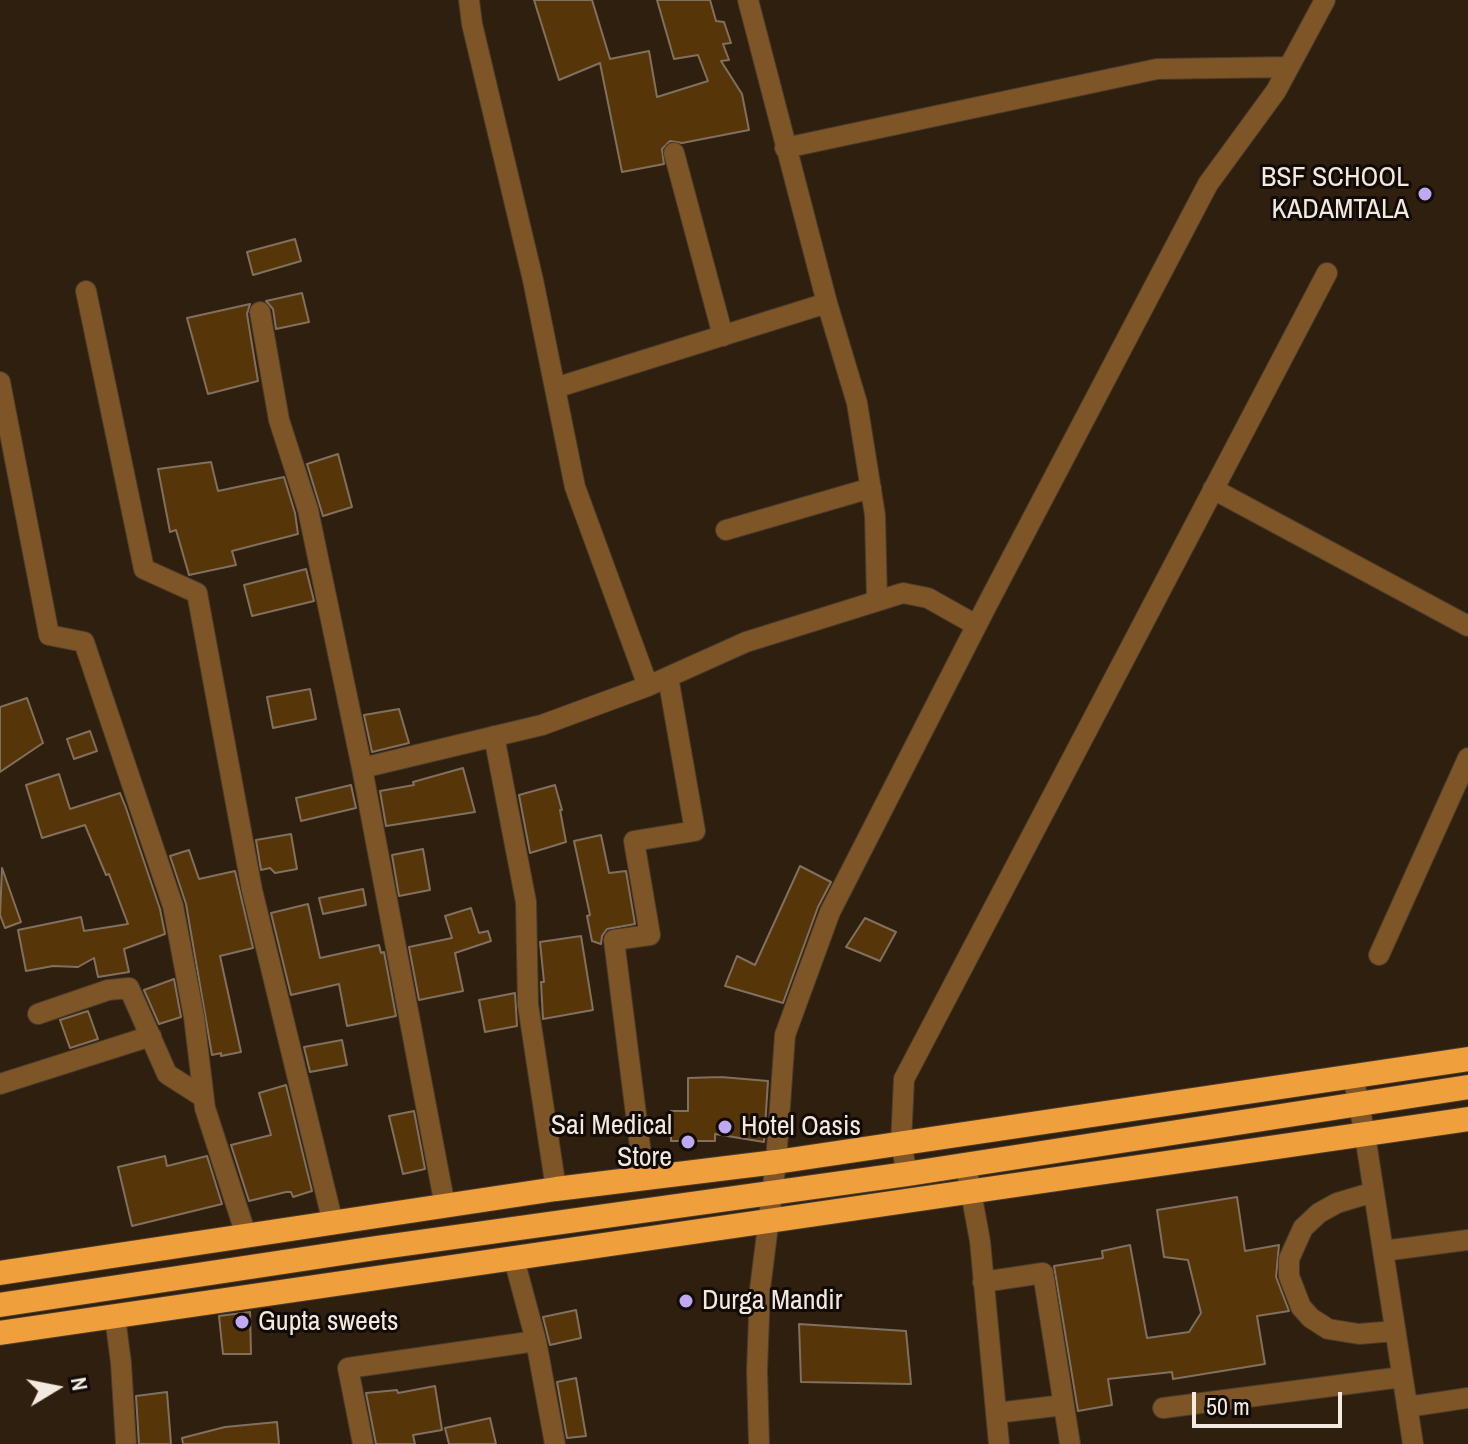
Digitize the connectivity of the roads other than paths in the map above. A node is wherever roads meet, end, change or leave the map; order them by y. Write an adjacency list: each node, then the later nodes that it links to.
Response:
1 (469, 0): 13 (street)
2 (748, 0): 5 (street)
3 (1325, 0): 4 (street)
4 (1289, 67): 5 (street); 18 (street)
5 (785, 148): 9 (street)
6 (674, 153): 11 (street)
7 (1327, 273): 15 (street)
8 (86, 291): 47 (street)
9 (827, 303): 11 (street); 14 (street)
10 (260, 312): 24 (street)
11 (723, 336): 13 (street)
12 (0, 382): 32 (street)
13 (555, 388): 21 (street)
14 (871, 488): 16 (street); 17 (street)
15 (1213, 489): 19 (street); 36 (street)
16 (726, 530)
17 (877, 600): 18 (street); 20 (street)
18 (976, 625): 37 (street)
19 (1468, 626)
20 (668, 677): 21 (street); 40 (street)
21 (648, 686): 22 (street)
22 (494, 736): 24 (street); 41 (street)
23 (1468, 758): 25 (street)
24 (362, 768): 45 (street)
25 (1379, 955)
26 (38, 1014): 27 (street)
27 (151, 1036): 30 (street); 32 (street)
28 (1468, 1059): 29 (highway)
29 (1353, 1076): 33 (street); 36 (highway)
30 (0, 1084)
31 (1468, 1087): 33 (highway)
32 (203, 1097): 48 (street)
33 (1359, 1104): 35 (street); 38 (highway)
34 (1468, 1119): 35 (highway)
35 (1365, 1135): 42 (highway); 43 (street)
36 (901, 1143): 37 (highway); 39 (street)
37 (776, 1162): 40 (highway); 44 (street)
38 (965, 1165): 39 (highway); 42 (street)
39 (907, 1174): 44 (highway)
40 (644, 1178): 41 (highway)
41 (556, 1189): 45 (highway)
42 (971, 1192): 46 (highway); 53 (street)
43 (1374, 1192): 50 (street); 56 (street)
44 (772, 1193): 46 (street); 54 (highway)
45 (445, 1206): 47 (highway)
46 (768, 1222): 51 (highway); 68 (street)
47 (333, 1223): 48 (highway)
48 (246, 1235): 52 (highway)
49 (1468, 1240): 50 (street)
50 (1383, 1251): 56 (street)
51 (514, 1259): 55 (highway); 58 (street)
52 (0, 1273)
53 (983, 1282): 61 (street); 64 (street)
54 (0, 1305)
55 (115, 1317): 57 (highway); 65 (street)
56 (1395, 1331): 59 (street)
57 (0, 1333)
58 (536, 1341): 66 (street); 67 (street)
59 (1402, 1377): 62 (street); 63 (street)
60 (1468, 1398): 62 (street)
61 (1064, 1405): 64 (street); 70 (street)
62 (1407, 1407): 71 (street)
63 (1163, 1408)
64 (996, 1413): 69 (street)
65 (126, 1444)
66 (363, 1444)
67 (555, 1444)
68 (759, 1444)
69 (999, 1444)
70 (1070, 1444)
71 (1413, 1444)

